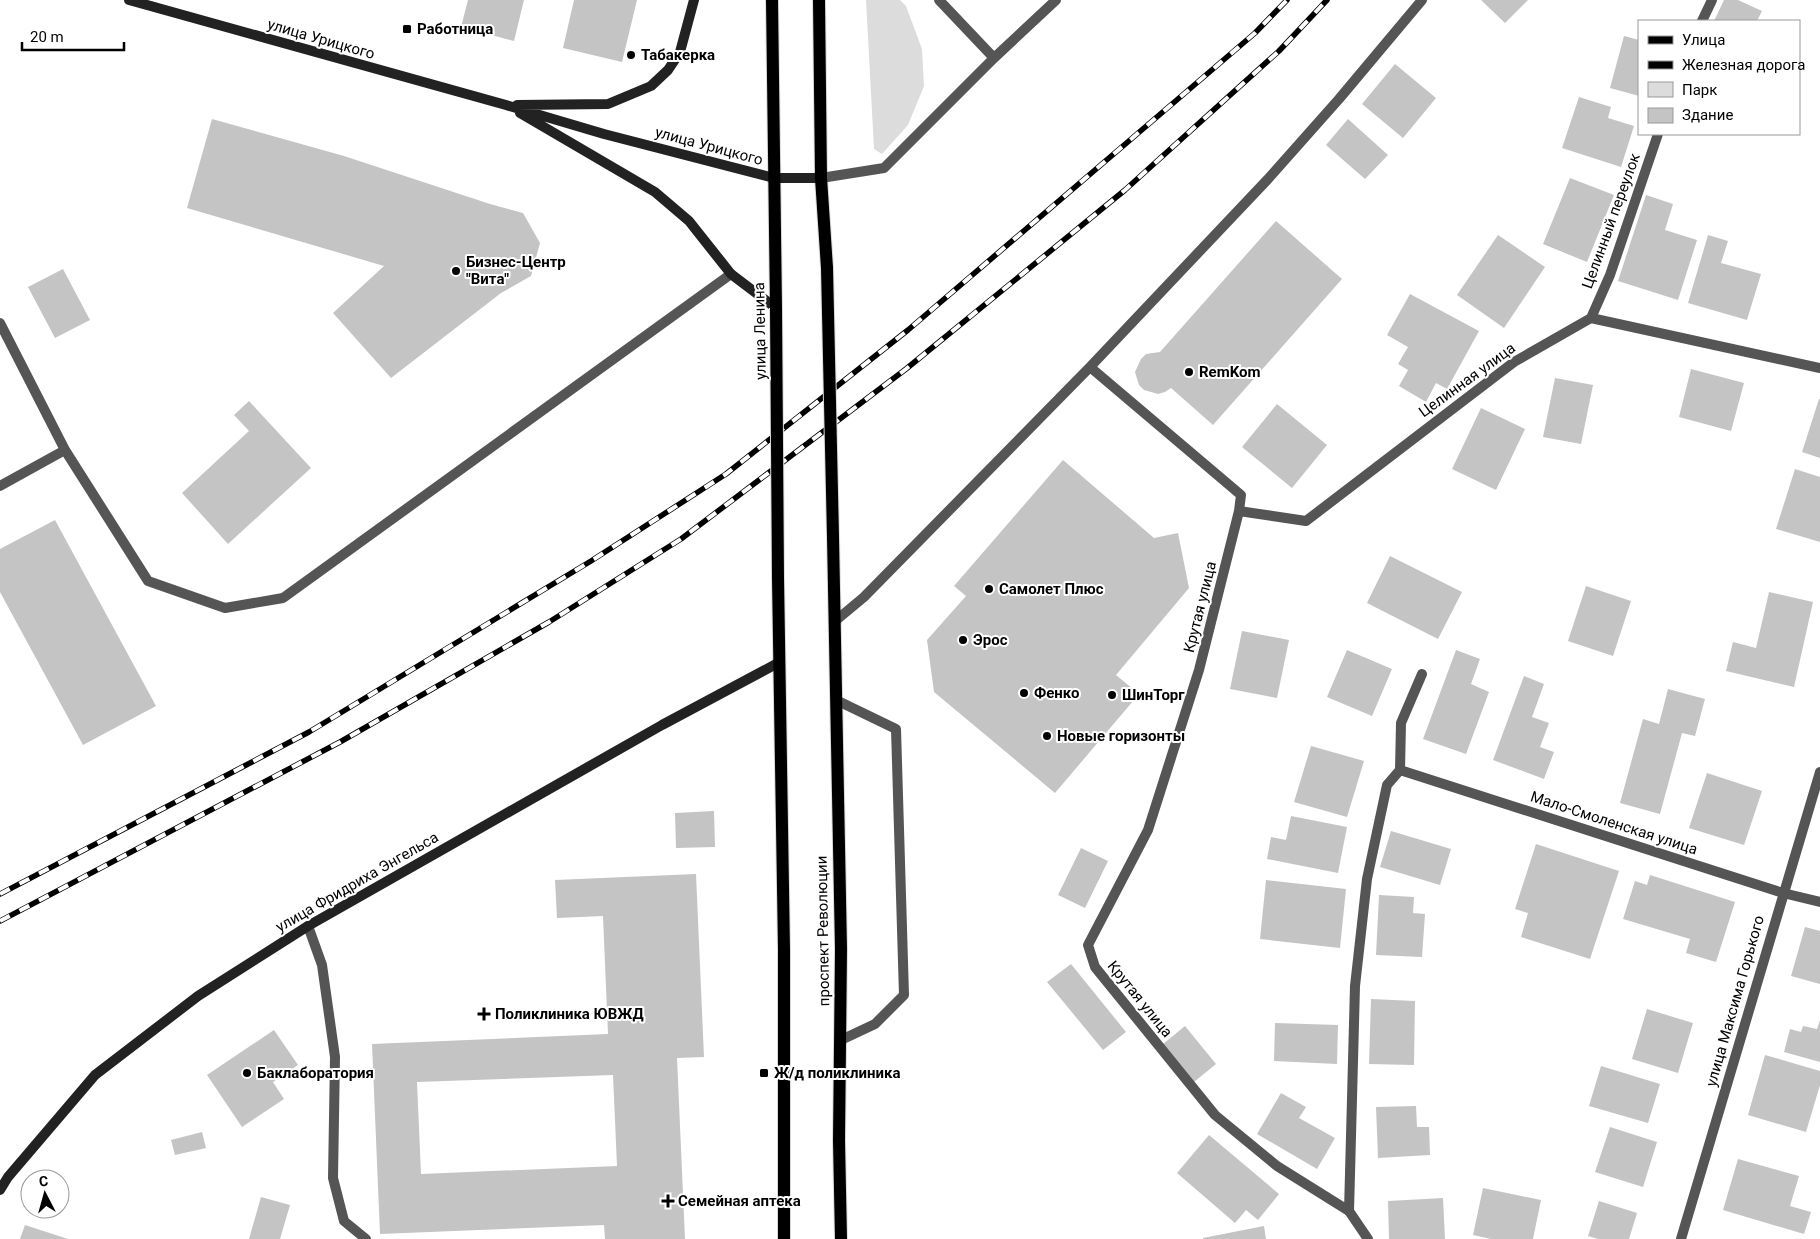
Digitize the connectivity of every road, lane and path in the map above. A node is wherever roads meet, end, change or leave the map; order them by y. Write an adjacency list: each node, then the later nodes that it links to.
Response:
1 (129, 0): 11 (main road, улица Урицкого)
2 (694, 0): 11 (main road, улица Урицкого)
3 (772, 0): 13 (main road, улица Ленина)
4 (819, 0): 14 (main road)
5 (939, 0): 10 (street)
6 (1056, 0): 10 (street)
7 (1422, 0): 19 (street)
8 (1712, 0): 9 (street)
9 (1702, 20)
10 (994, 58): 14 (street)
11 (506, 105): 13 (main road, улица Урицкого); 15 (main road)
12 (1658, 135): 17 (street, Целинный переулок)
13 (774, 178): 14 (main road, улица Урицкого); 16 (main road, улица Ленина)
14 (821, 178): 24 (main road, bridge)
15 (731, 274): 16 (main road); 21 (street)
16 (776, 308): 25 (main road, улица Ленина, bridge)
17 (1591, 318): 20 (street); 23 (street, Целинная улица)
18 (0, 324): 21 (street)
19 (1090, 366): 23 (street, Крутая улица); 24 (street)
20 (1820, 368)
21 (65, 450): 22 (street)
22 (0, 486)
23 (1239, 511): 35 (street, Крутая улица)
24 (834, 622): 27 (main road, проспект Революции)
25 (778, 663): 32 (main road, улица Фридриха Энгельса); 37 (main road)
26 (1422, 674): 28 (street)
27 (836, 700): 33 (main road, проспект Революции); 33 (street)
28 (1400, 770): 30 (street, Мало-Смоленская улица); 35 (street)
29 (1820, 772): 30 (street, улица Максима Горького)
30 (1783, 893): 31 (street, Мало-Смоленская улица); 40 (street, улица Максима Горького)
31 (1820, 902)
32 (308, 926): 34 (main road, улица Фридриха Энгельса); 36 (street)
33 (841, 1040): 38 (main road, проспект Революции)
34 (0, 1190)
35 (1349, 1211): 39 (street)
36 (366, 1239)
37 (784, 1239)
38 (841, 1239)
39 (1368, 1239)
40 (1681, 1239)

